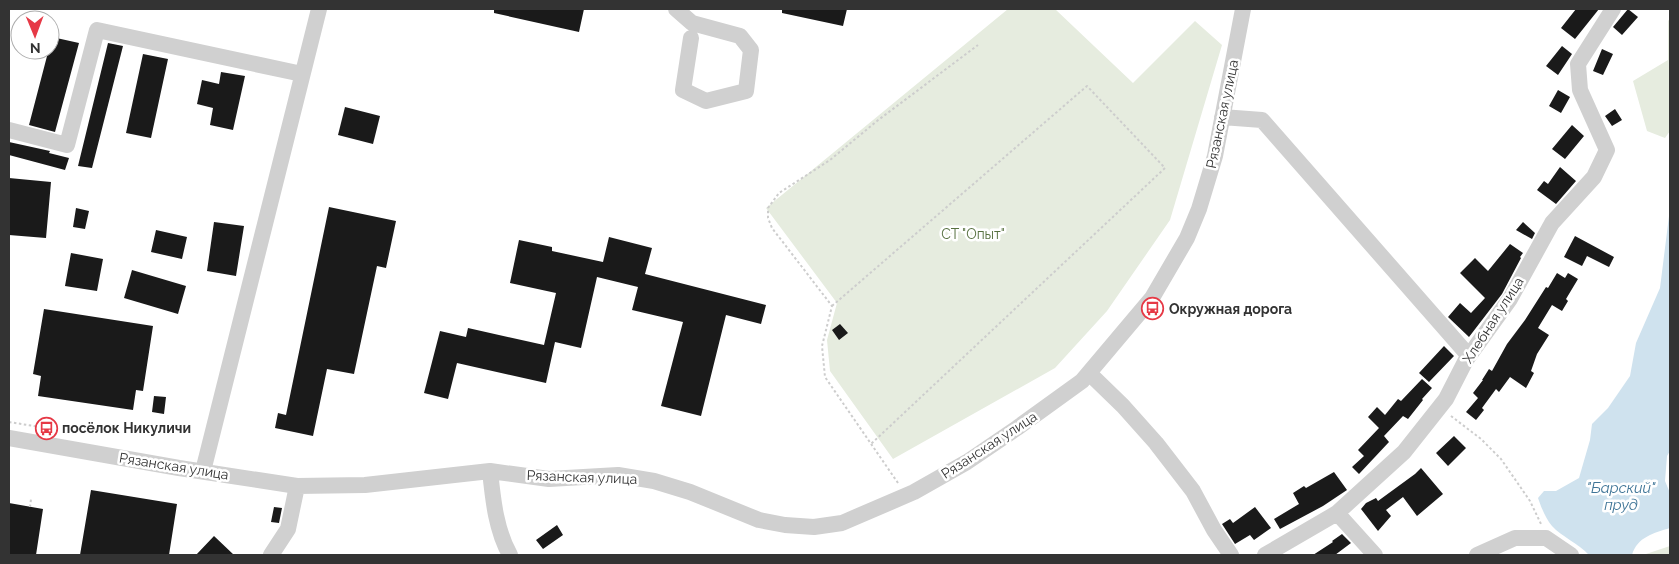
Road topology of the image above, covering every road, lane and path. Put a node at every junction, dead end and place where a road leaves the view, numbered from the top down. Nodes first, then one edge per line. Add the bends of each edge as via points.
1 (318, 9) edge
2 (676, 9) edge
3 (1243, 9) edge
4 (1613, 9) edge
5 (691, 38) dead end
6 (978, 45) dead end
7 (302, 74) junction
8 (1222, 117) junction
9 (9, 130) edge
10 (832, 306) junction
11 (1469, 356) junction
12 (1089, 373) junction
13 (1440, 406) junction
14 (9, 422) edge
15 (46, 428) dead end
16 (9, 438) edge
17 (871, 444) junction
18 (203, 471) junction
19 (490, 471) junction
20 (297, 486) junction
21 (906, 495) junction
22 (32, 499) dead end
23 (30, 507) dead end
24 (1337, 513) junction
25 (1548, 540) junction
26 (272, 555) edge
27 (510, 555) edge
28 (1231, 555) edge
29 (1265, 555) edge
30 (1375, 555) edge
31 (1477, 555) edge
32 (1571, 555) edge

1 - 7 street
2 - 5 street via 692,23 740,36 751,50 746,91 706,101 683,90
3 - 8 street, Рязанская улица
4 - 11 street, Хлебная улица via 1578,64 1580,90 1607,150 1594,177 1552,223 1510,299
6 - 10 path via 830,160 779,193 768,208 772,228
7 - 9 street via 97,30 68,145
7 - 18 street
8 - 11 street via 1262,120
8 - 12 street, Рязанская улица via 1215,156 1187,238 1152,298
10 - 17 path via 822,346 825,377
10 - 17 path via 1087,86 1164,168
11 - 13 street, Хлебная улица
12 - 21 street, Рязанская улица via 1079,384 968,462
12 - 28 street via 1156,443 1193,491
13 - 24 street, Хлебная улица via 1404,452
13 - 25 path via 1481,438 1501,459 1530,501
14 - 15 path
16 - 18 street, Рязанская улица
17 - 21 path
18 - 20 street, Рязанская улица
19 - 20 street, Рязанская улица via 365,484
19 - 21 street, Рязанская улица via 549,479 618,475 654,480 759,520 814,527 842,523
19 - 27 street via 495,514
20 - 26 street via 288,528
22 - 23 path
24 - 29 street, Хлебная улица
24 - 30 street
25 - 31 street via 1515,538
25 - 32 street

